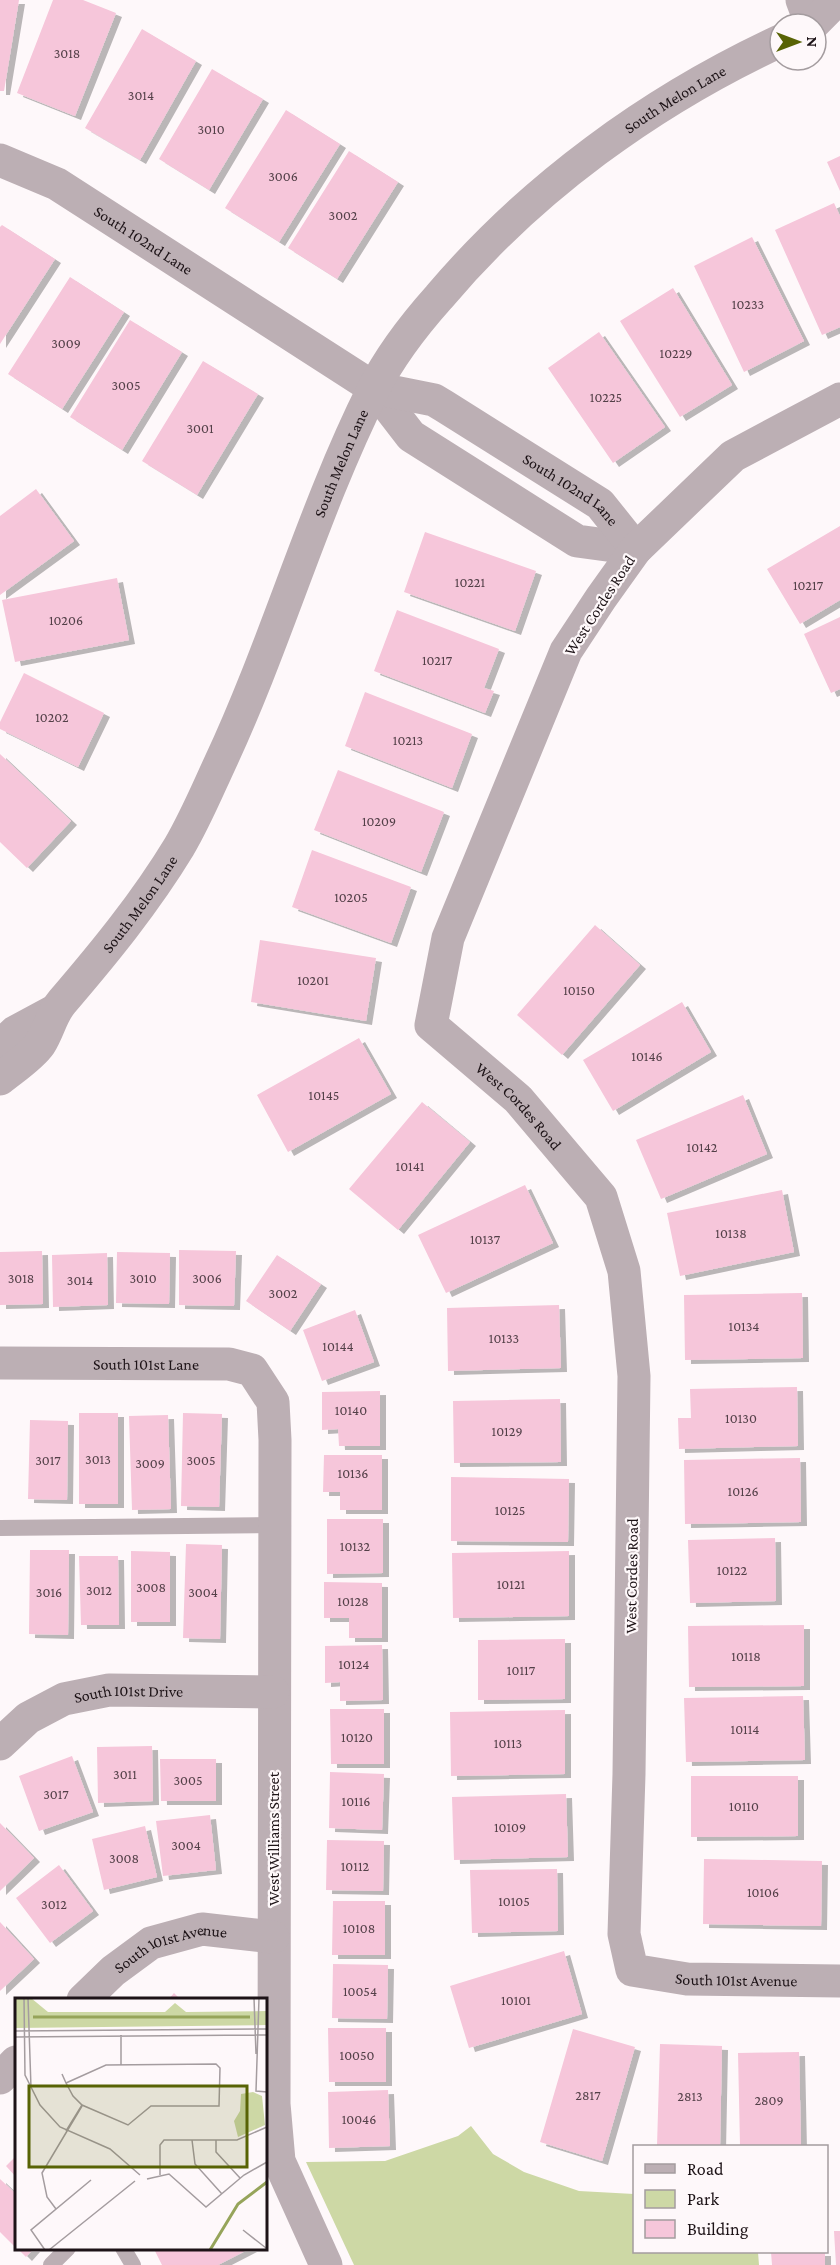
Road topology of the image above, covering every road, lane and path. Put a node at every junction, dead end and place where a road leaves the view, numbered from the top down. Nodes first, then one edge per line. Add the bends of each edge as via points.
1 (837, 0) edge
2 (825, 12) edge
3 (768, 47) edge
4 (0, 160) edge
5 (374, 388) junction
6 (840, 399) edge
7 (636, 549) junction
8 (54, 1011) junction
9 (0, 1046) edge
10 (0, 1079) edge
11 (0, 1363) edge
12 (273, 1402) joint
13 (274, 1525) junction
14 (0, 1528) edge
15 (273, 1692) junction
16 (0, 1744) edge
17 (273, 1937) junction
18 (632, 1970) joint
19 (840, 1981) edge
20 (85, 1998) edge
21 (15, 2063) edge
22 (0, 2078) edge
23 (270, 2078) edge
24 (67, 2250) edge
25 (124, 2250) edge
26 (51, 2265) edge
27 (133, 2265) edge
28 (326, 2265) edge

1 - 2 street
3 - 5 street, South Melon Lane via 640,121 570,169 514,217 411,329
4 - 5 street, South 102nd Lane via 57,184
5 - 7 street, South 102nd Lane via 439,403 600,504
5 - 7 street, South 102nd Lane via 411,436 577,541
5 - 8 street, South Melon Lane via 233,736 180,845 142,903
6 - 7 street, West Cordes Road via 733,456
7 - 18 street, West Cordes Road via 566,651 448,938 431,1025 518,1099 601,1197 624,1271 633,1376 624,1934
8 - 9 street, South Melon Lane via 15,1032
8 - 10 street, South Melon Lane via 39,1045
11 - 12 street, South 101st Lane via 229,1364 252,1370
12 - 13 street, West Williams Street
13 - 14 lane
13 - 15 street, West Williams Street
15 - 16 street, South 101st Drive via 98,1692 64,1699 37,1713
15 - 17 street, West Williams Street
17 - 20 street, South 101st Avenue via 202,1929 151,1943
17 - 23 street, West Williams Street
18 - 19 street, South 101st Avenue via 687,1979
21 - 22 street
23 - 28 street, West Williams Street via 279,2161
24 - 26 lane
25 - 27 lane

